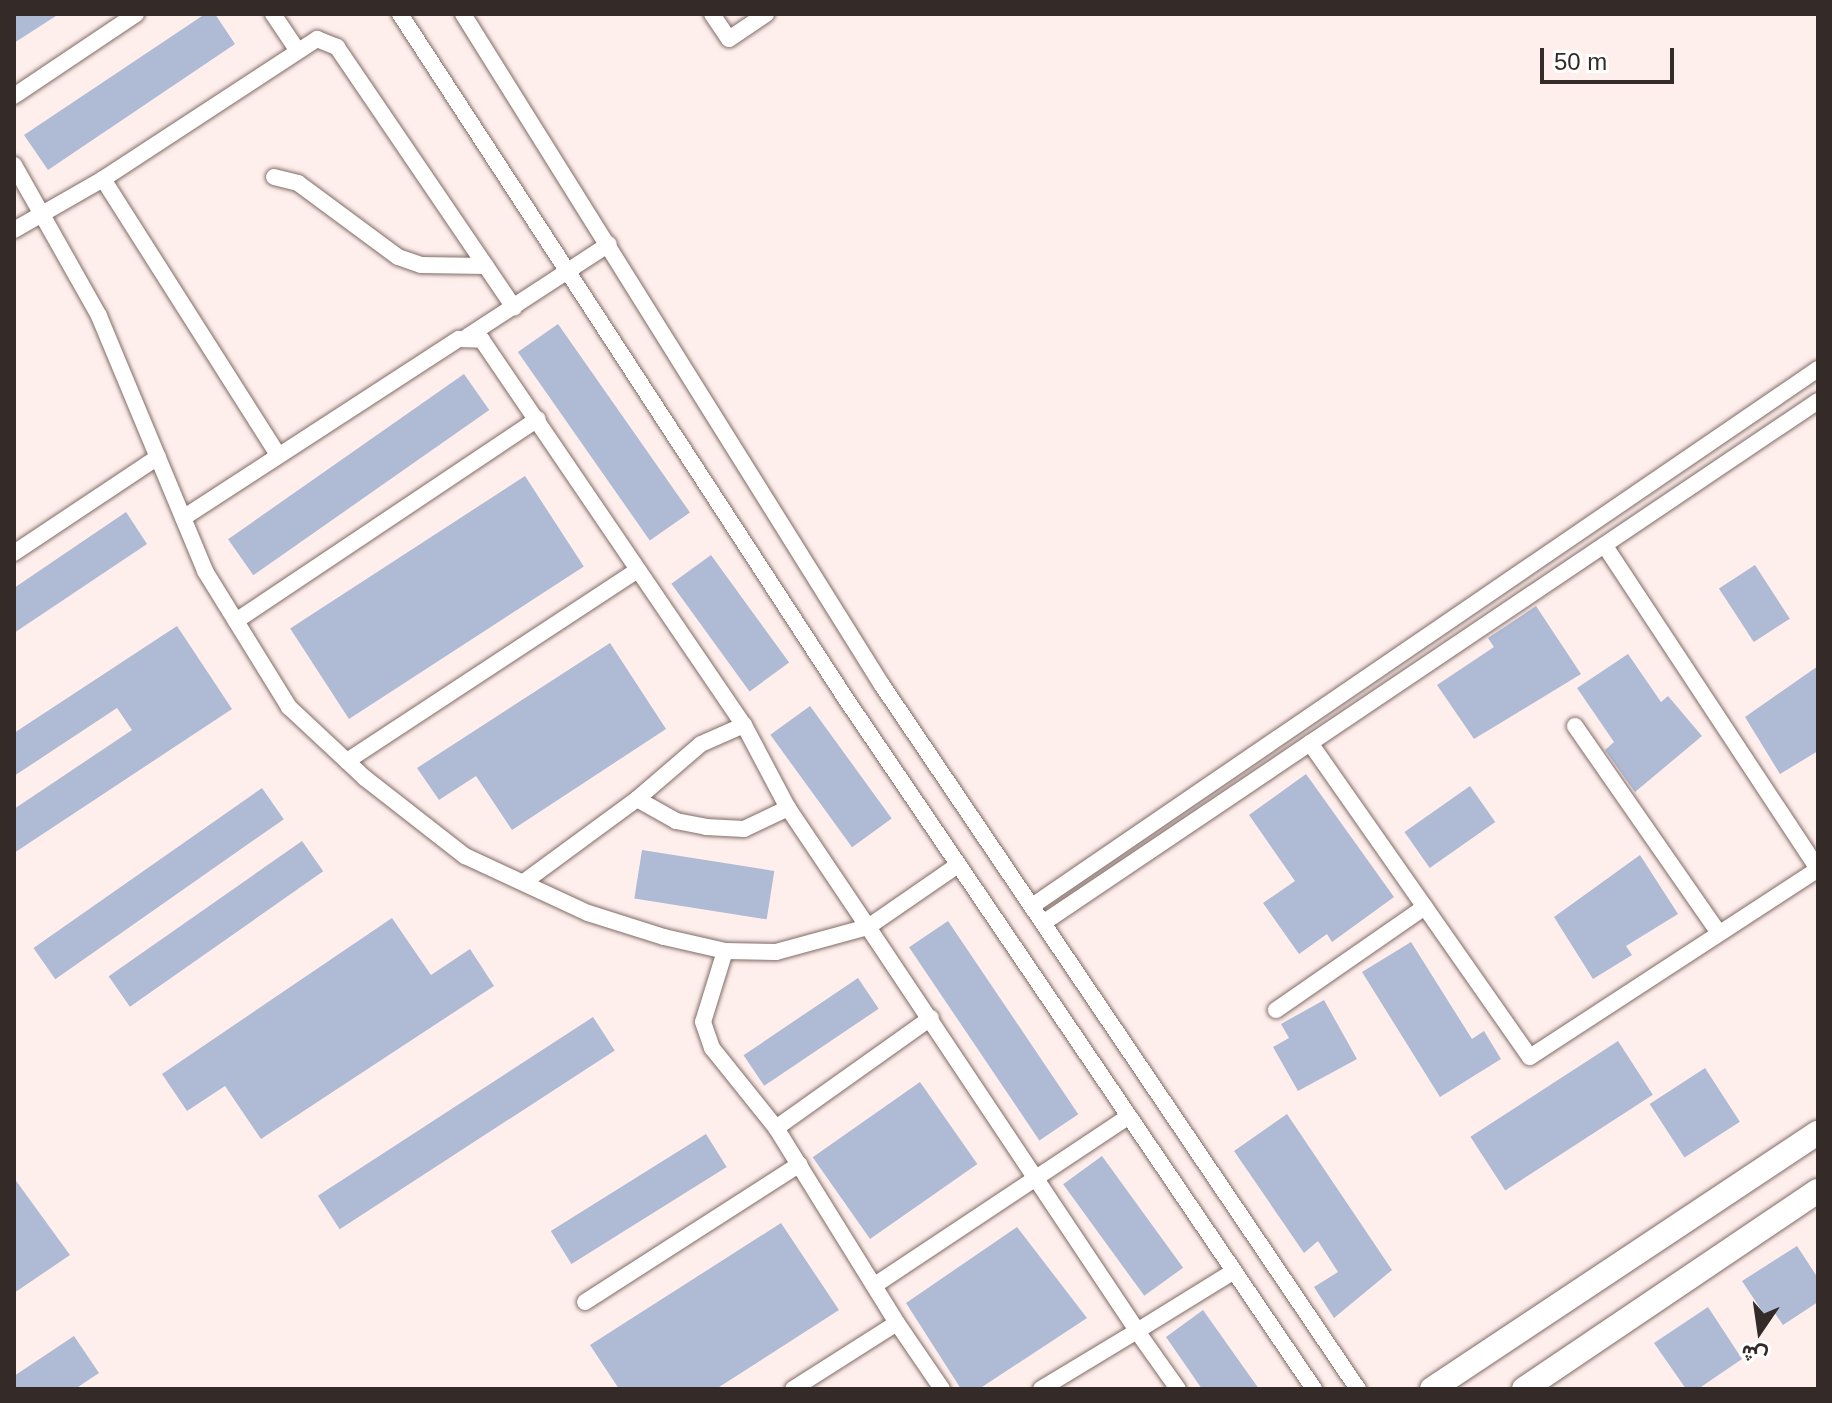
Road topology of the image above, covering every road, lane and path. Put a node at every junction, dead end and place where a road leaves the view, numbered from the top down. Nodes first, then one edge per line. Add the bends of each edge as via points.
1 (136, 14) edge
2 (273, 14) edge
3 (400, 14) edge
4 (463, 14) edge
5 (712, 14) edge
6 (766, 14) edge
7 (295, 47) junction
8 (14, 96) edge
9 (14, 165) edge
10 (274, 177) dead end
11 (103, 179) junction
12 (41, 212) junction
13 (14, 230) edge
14 (609, 244) junction
15 (486, 266) junction
16 (571, 269) junction
17 (514, 307) junction
18 (468, 336) junction
19 (1818, 369) edge
20 (1818, 401) edge
21 (538, 419) junction
22 (278, 455) junction
23 (158, 457) junction
24 (183, 518) junction
25 (1604, 545) junction
26 (14, 553) edge
27 (636, 571) junction
28 (236, 621) junction
29 (744, 725) junction
30 (1575, 726) dead end
31 (1310, 743) junction
32 (347, 761) junction
33 (637, 799) junction
34 (788, 808) junction
35 (958, 865) junction
36 (524, 882) junction
37 (1032, 906) junction
38 (1425, 907) junction
39 (1043, 923) junction
40 (868, 927) junction
41 (1719, 933) junction
42 (725, 951) junction
43 (1276, 1010) dead end
44 (931, 1018) junction
45 (1129, 1116) junction
46 (776, 1128) junction
47 (1818, 1133) edge
48 (800, 1164) junction
49 (1036, 1177) junction
50 (1818, 1191) edge
51 (1234, 1271) junction
52 (878, 1283) junction
53 (585, 1302) dead end
54 (897, 1323) junction
55 (1137, 1331) junction
56 (793, 1389) edge
57 (942, 1389) edge
58 (1041, 1389) edge
59 (1178, 1389) edge
60 (1314, 1389) edge
61 (1358, 1389) edge
62 (1432, 1389) edge
63 (1524, 1389) edge

1 - 8 street
2 - 7 street
3 - 16 street
4 - 14 street
5 - 6 street via 729,39
7 - 11 street
7 - 15 street via 317,39 337,47
9 - 12 street
10 - 15 street via 298,183 398,257 421,265
11 - 12 street
11 - 22 street
12 - 13 street
12 - 23 street via 99,316
14 - 16 street
14 - 37 street via 882,685
15 - 17 street
16 - 17 street
16 - 35 street
17 - 18 street
18 - 21 street via 487,344
18 - 22 street
19 - 37 street
20 - 25 street
21 - 27 street
21 - 28 street
22 - 24 street
23 - 24 street
23 - 26 street
24 - 28 street
25 - 31 street
25 - 41 street via 1818,869
27 - 29 street
27 - 32 street
28 - 32 street via 289,707
29 - 33 street via 701,744
29 - 34 street
30 - 41 street
31 - 38 street
31 - 39 street
32 - 36 street via 465,856
33 - 34 street via 676,821 706,827 744,829
33 - 36 street
34 - 40 street
35 - 40 street
35 - 45 street
36 - 42 street via 588,913
37 - 39 street
38 - 41 street via 1530,1057
38 - 43 street
39 - 61 street
40 - 42 street via 776,952
40 - 44 street
42 - 46 street via 703,1022 712,1048
44 - 46 street
44 - 49 street
45 - 49 street
45 - 51 street
46 - 48 street
47 - 62 street
48 - 52 street
48 - 53 street
49 - 52 street
49 - 55 street
50 - 63 street
51 - 55 street
51 - 60 street
52 - 54 street
54 - 56 street
54 - 57 street
55 - 58 street
55 - 59 street

